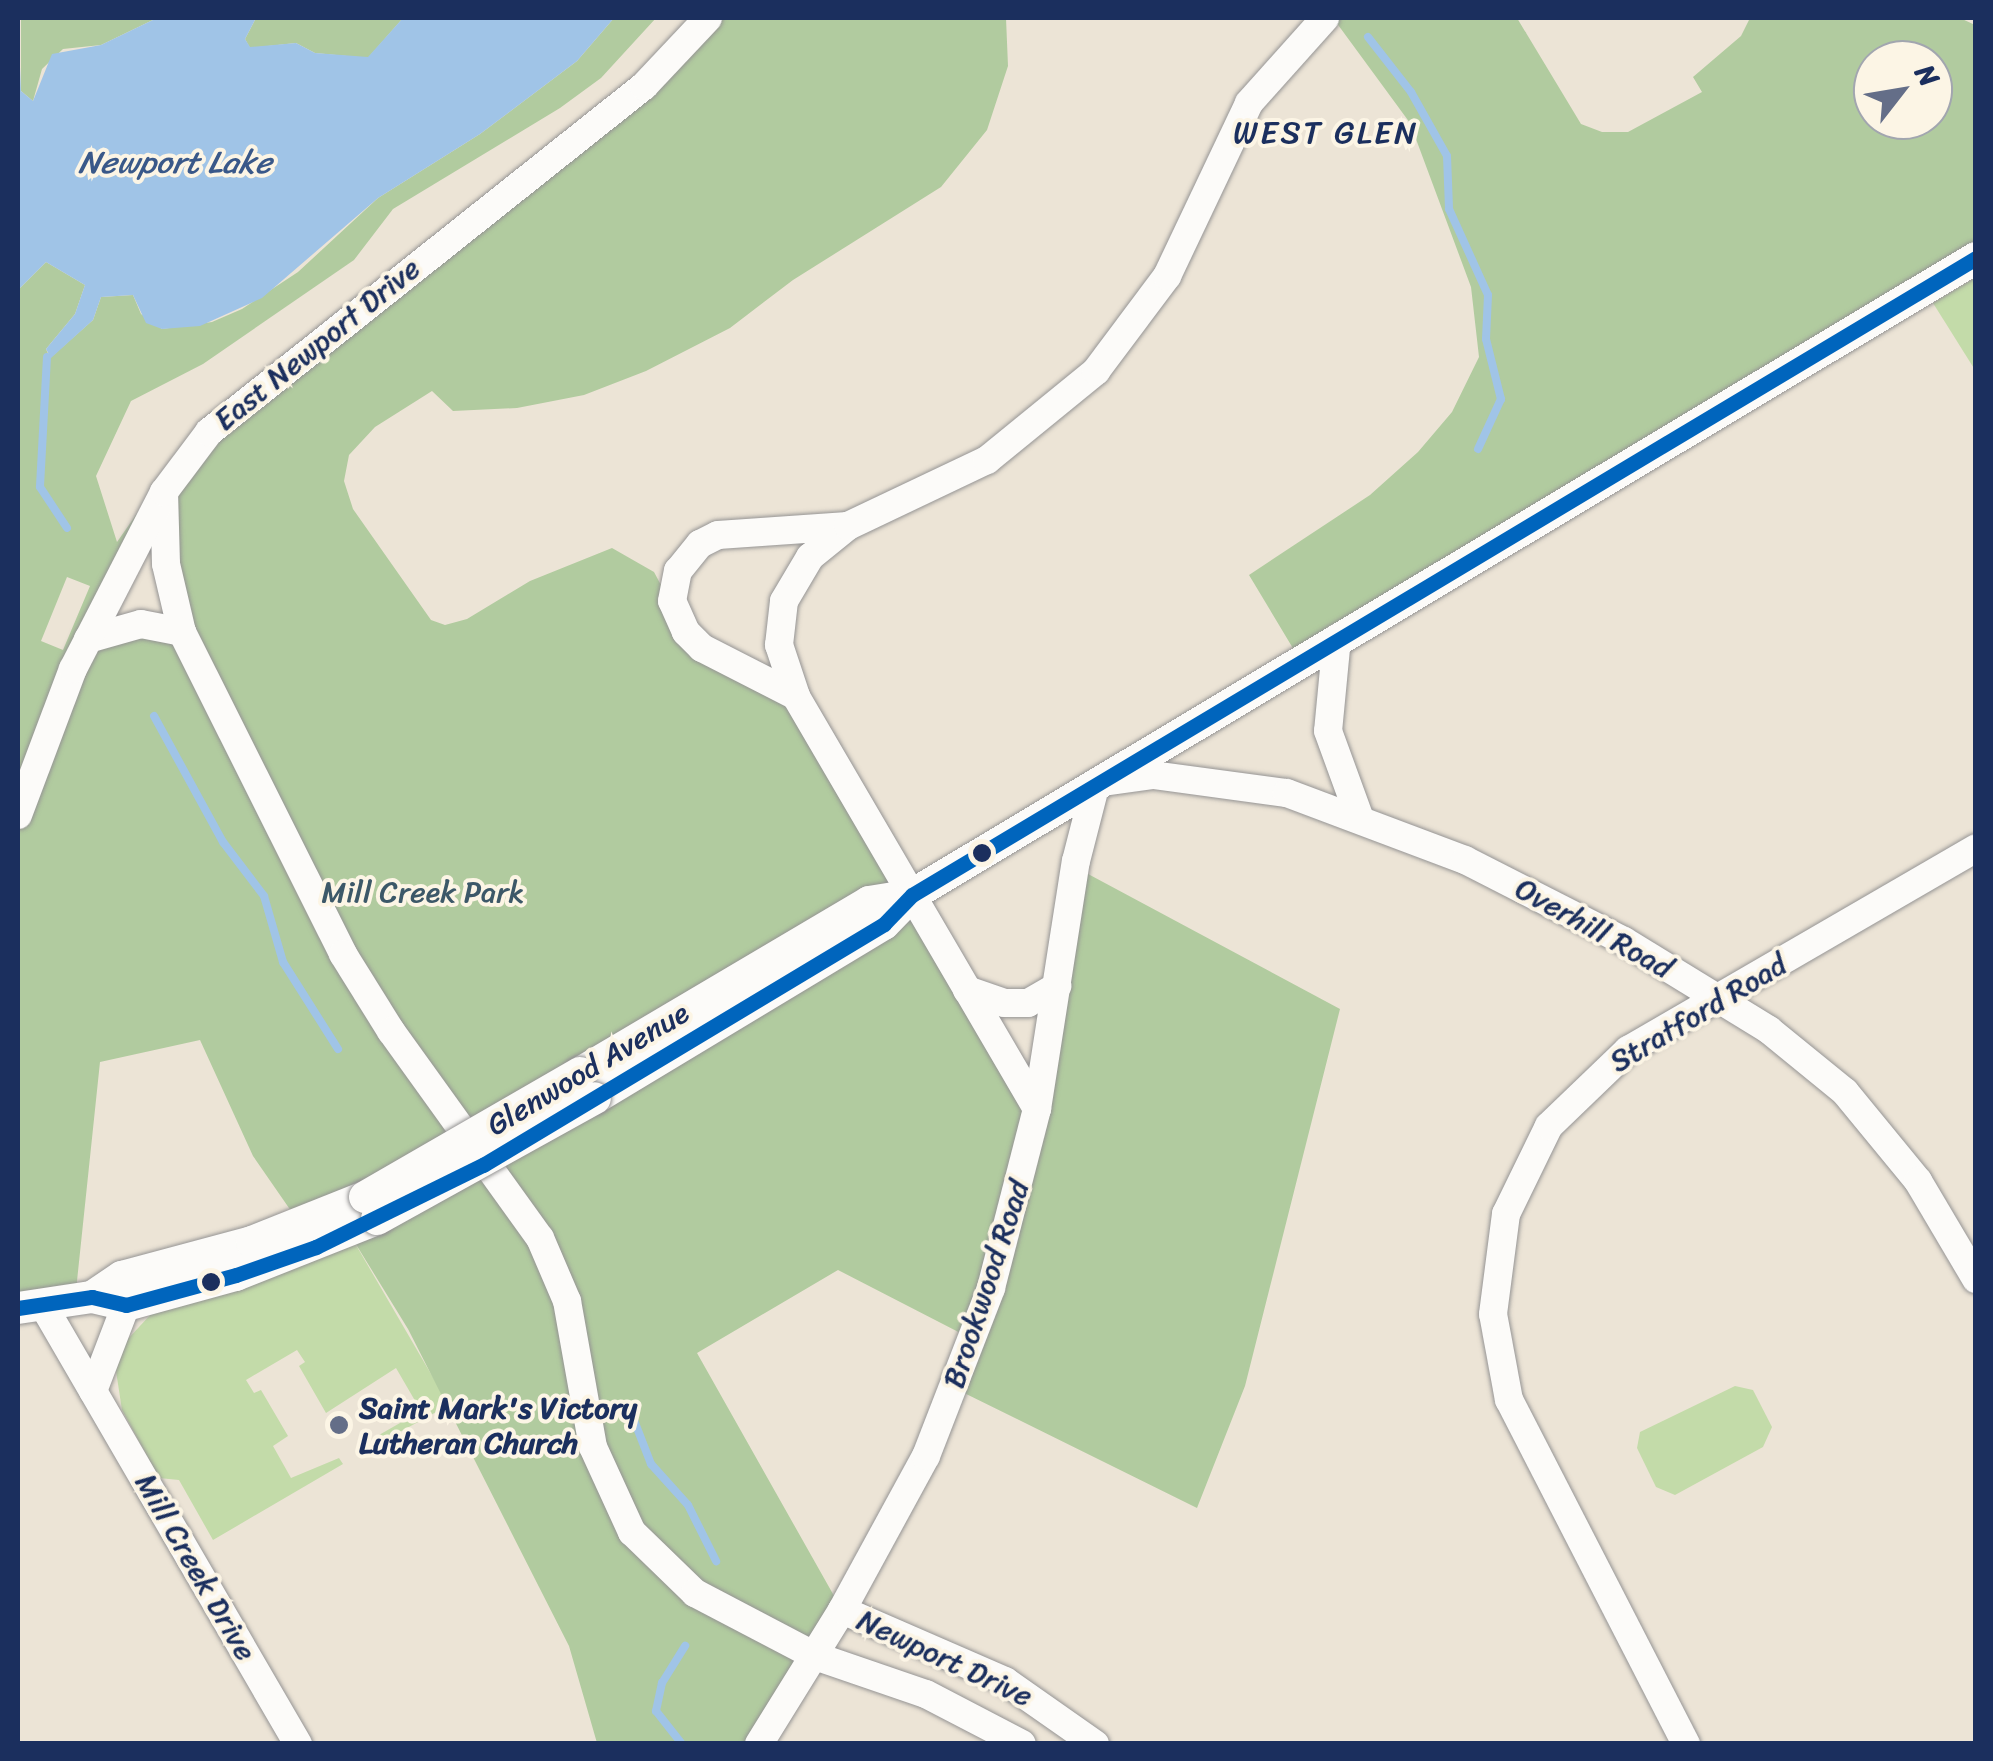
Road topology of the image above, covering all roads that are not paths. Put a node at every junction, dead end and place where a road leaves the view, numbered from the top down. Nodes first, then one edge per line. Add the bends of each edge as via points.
1 (708, 18) edge
2 (1325, 18) edge
3 (1976, 258) edge
4 (164, 492) junction
5 (848, 526) junction
6 (182, 632) junction
7 (1337, 638) junction
8 (88, 640) junction
9 (796, 696) junction
10 (1096, 783) junction
11 (18, 815) edge
12 (1359, 816) junction
13 (1976, 848) edge
14 (912, 895) junction
15 (1057, 986) junction
16 (967, 990) junction
17 (1718, 998) junction
18 (1036, 1109) junction
19 (371, 1208) junction
20 (1976, 1279) edge
21 (92, 1297) junction
22 (126, 1305) junction
23 (30, 1307) edge
24 (93, 1391) junction
25 (842, 1610) junction
26 (815, 1656) junction
27 (298, 1744) edge
28 (759, 1744) edge
29 (1022, 1744) edge
30 (1095, 1744) edge
31 (1686, 1744) edge

1 - 4 street, East Newport Drive via 644,86 234,408
2 - 5 street via 1249,103 1167,276 1096,371 987,460
3 - 7 street, Glenwood Avenue
4 - 6 street, Newport Drive via 166,564
4 - 8 street, East Newport Drive
5 - 9 street via 810,558 784,601 779,645
5 - 9 street via 718,534 678,571 672,601 686,632 702,648
6 - 8 street via 141,624
6 - 26 street, Newport Drive via 343,954 540,1238 571,1318 592,1448 632,1532 678,1581
7 - 10 street, Glenwood Avenue
7 - 12 street via 1328,731
8 - 11 street, East Newport Drive
9 - 14 street
10 - 12 street, Overhill Road via 1154,775 1248,784
10 - 14 street, Glenwood Avenue
10 - 15 street, Brookwood Road via 1081,834
12 - 17 street, Overhill Road via 1548,899
13 - 17 street, Stratford Road
14 - 16 street
14 - 19 street, Glenwood Avenue, bridge via 884,924
15 - 16 street via 1028,1002 1004,1004
15 - 18 street, Brookwood Road
16 - 18 street
17 - 20 street, Overhill Road via 1806,1058 1880,1129
17 - 31 street, Stratford Road via 1640,1042 1566,1104 1522,1174 1500,1238 1493,1289 1500,1366 1522,1433
18 - 25 street, Brookwood Road via 1005,1240 954,1388 926,1456
19 - 21 street, Glenwood Avenue via 122,1277
19 - 22 street, Glenwood Avenue via 236,1275
21 - 22 street, Glenwood Avenue
21 - 23 street, Glenwood Avenue
22 - 24 street
23 - 24 street, Mill Creek Drive
24 - 27 street, Mill Creek Drive
25 - 26 street, Brookwood Road
25 - 30 street, Newport Drive via 1005,1681
26 - 28 street, Brookwood Road
26 - 29 street, Newport Drive via 944,1701

